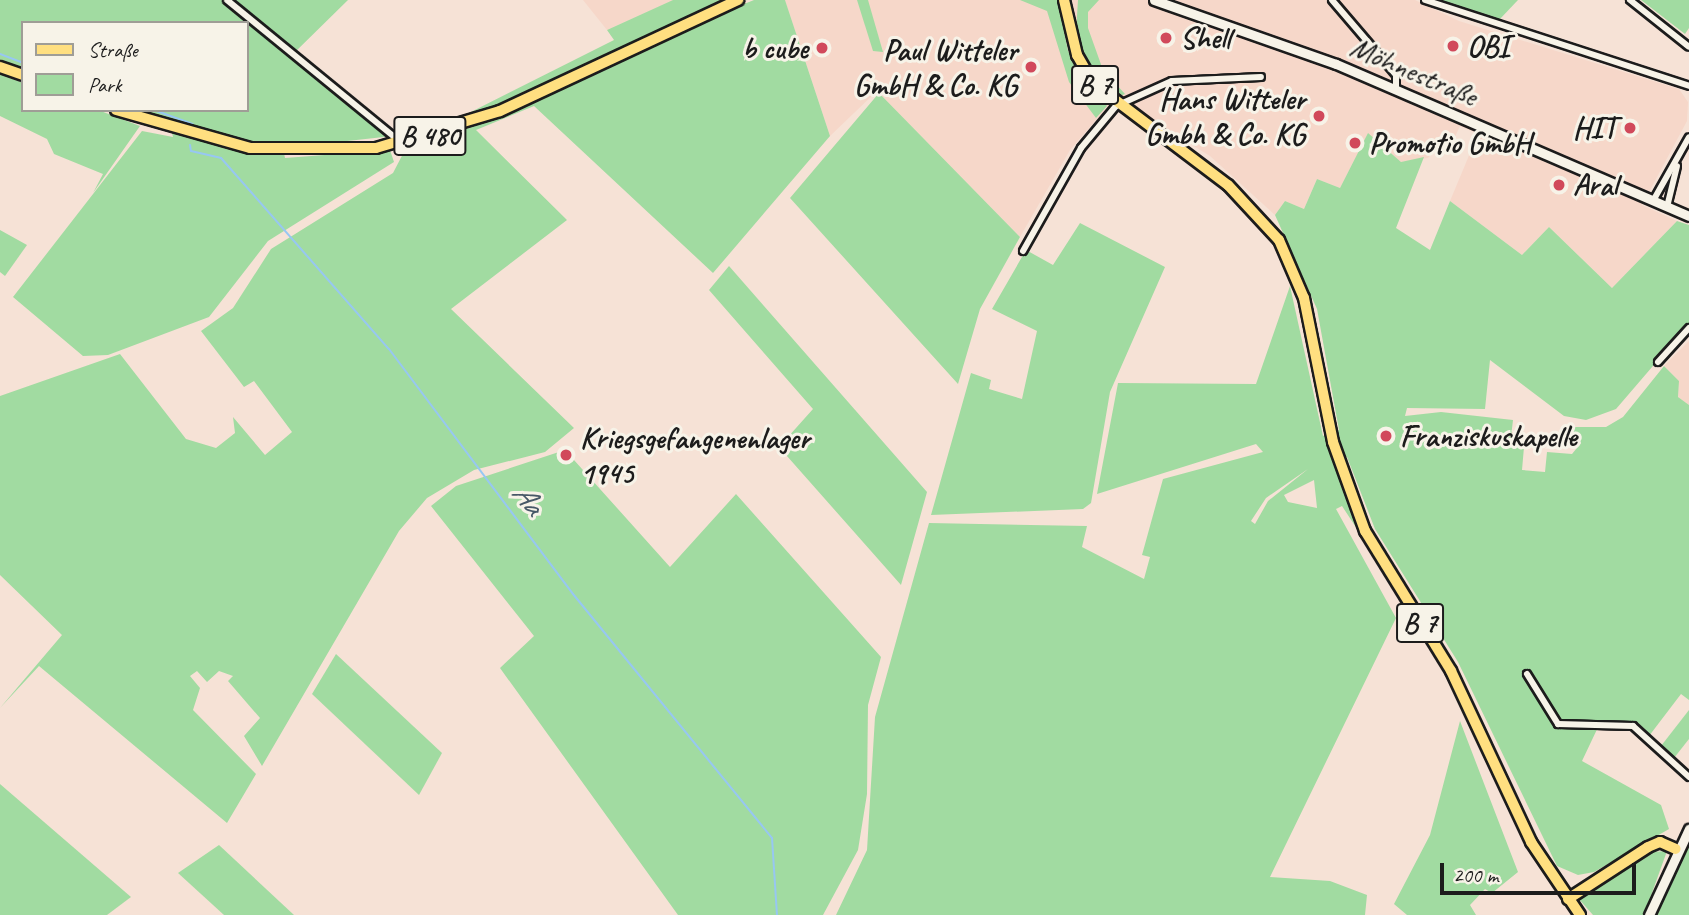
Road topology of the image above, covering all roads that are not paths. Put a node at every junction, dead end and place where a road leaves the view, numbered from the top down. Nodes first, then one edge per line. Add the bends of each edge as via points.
1 (227, 0) edge
2 (738, 0) edge
3 (1064, 0) edge
4 (1073, 0) edge
5 (1154, 0) edge
6 (1332, 0) edge
7 (1424, 0) edge
8 (1630, 0) edge
9 (1071, 29) junction
10 (1689, 47) edge
11 (0, 67) edge
12 (21, 74) edge
13 (1261, 77) dead end
14 (1689, 86) edge
15 (1396, 90) junction
16 (1116, 106) junction
17 (123, 112) edge
18 (1689, 137) edge
19 (400, 143) junction
20 (1679, 160) junction
21 (1653, 201) junction
22 (1667, 207) junction
23 (1689, 216) edge
24 (1023, 251) dead end
25 (1689, 328) edge
26 (1658, 362) dead end
27 (1527, 674) dead end
28 (1689, 777) edge
29 (1689, 829) edge
30 (1676, 849) junction
31 (1568, 899) junction
32 (1580, 915) edge
33 (1649, 915) edge

1 - 19 street
2 - 19 main road, B 480 via 500,111
3 - 9 main road, B 7
4 - 9 main road, B 7
5 - 15 street, Möhnestraße via 1259,33
6 - 15 street via 1396,75
7 - 14 street
8 - 10 street
9 - 16 main road, B 7 via 1088,76
11 - 12 main road
13 - 16 street via 1172,81
15 - 21 street, Möhnestraße
16 - 24 street via 1081,148
16 - 31 main road, B 7 via 1228,185 1279,240 1304,298 1342,473 1371,541 1451,671 1531,842
17 - 19 main road, B 480 via 250,148 334,151
18 - 20 street
20 - 21 street
20 - 22 street
21 - 22 street, Möhnestraße
22 - 23 street, Möhnestraße
25 - 26 street
27 - 28 street via 1558,724 1633,726
29 - 30 street
30 - 31 main road via 1660,842 1648,847
30 - 33 street
31 - 32 main road, B 7

